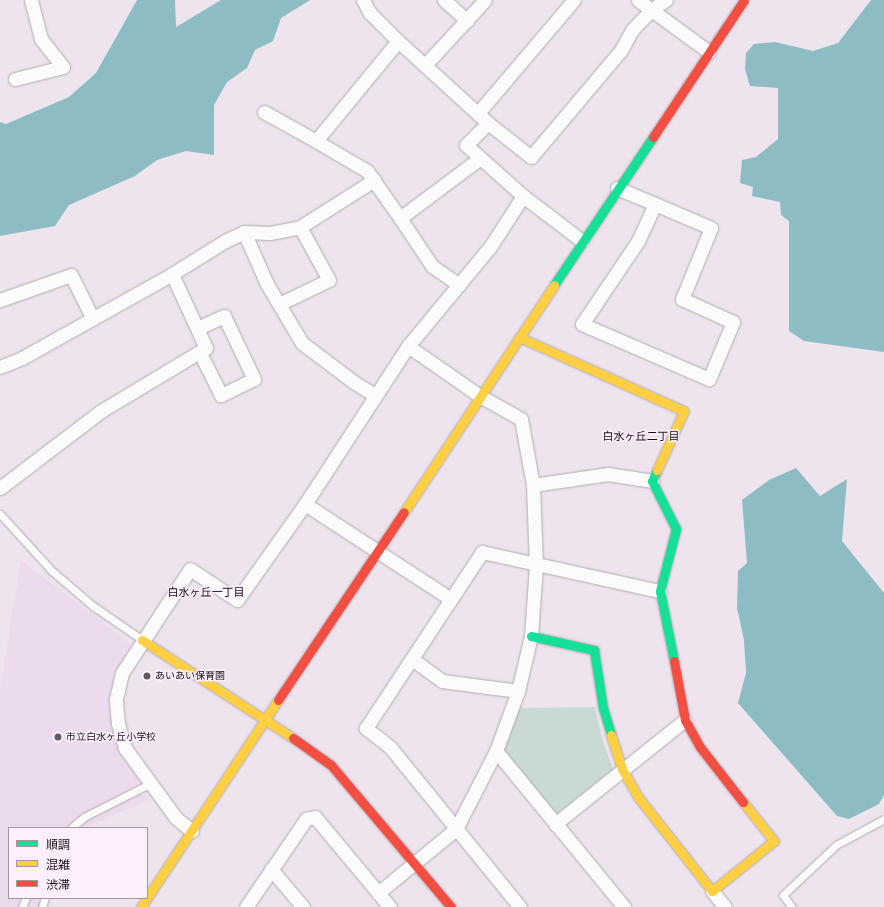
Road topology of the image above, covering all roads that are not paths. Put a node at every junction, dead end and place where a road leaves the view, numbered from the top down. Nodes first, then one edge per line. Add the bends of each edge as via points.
1 (31, 0) edge
2 (363, 0) edge
3 (444, 0) edge
4 (485, 0) edge
5 (574, 0) edge
6 (638, 0) edge
7 (666, 0) edge
8 (744, 0) edge
9 (651, 10) junction
10 (468, 21) junction
11 (398, 41) junction
12 (709, 52) junction
13 (424, 65) junction
14 (15, 79) dead end
15 (264, 112) dead end
16 (478, 113) junction
17 (488, 122) junction
18 (316, 141) junction
19 (479, 159) junction
20 (374, 180) junction
21 (617, 188) junction
22 (523, 196) junction
23 (655, 204) junction
24 (400, 218) junction
25 (300, 227) junction
26 (244, 232) junction
27 (582, 241) junction
28 (172, 274) junction
29 (459, 285) junction
30 (0, 300) edge
31 (279, 304) junction
32 (93, 319) junction
33 (198, 328) junction
34 (520, 337) junction
35 (408, 346) junction
36 (200, 353) junction
37 (0, 367) edge
38 (375, 395) junction
39 (480, 396) junction
40 (652, 481) junction
41 (533, 485) junction
42 (0, 488) edge
43 (305, 504) junction
44 (0, 514) edge
45 (377, 551) junction
46 (536, 565) junction
47 (660, 591) junction
48 (451, 599) junction
49 (531, 636) junction
50 (142, 640) junction
51 (412, 659) junction
52 (518, 691) junction
53 (266, 719) junction
54 (685, 720) junction
55 (496, 751) junction
56 (622, 768) junction
57 (151, 783) junction
58 (884, 819) edge
59 (555, 824) junction
60 (72, 827) edge
61 (456, 829) junction
62 (192, 831) junction
63 (416, 863) junction
64 (272, 869) junction
65 (712, 891) junction
66 (378, 893) junction
67 (148, 897) edge
68 (246, 907) edge
69 (303, 907) edge
70 (390, 907) edge
71 (451, 907) edge
72 (520, 907) edge
73 (624, 907) edge
74 (725, 907) edge
75 (792, 907) edge

1 - 14 street via 41,39 63,67
2 - 11 street via 370,13
3 - 10 street
4 - 10 street
5 - 16 street
6 - 9 street
7 - 9 street
8 - 12 street
9 - 12 street
9 - 17 street via 632,30 621,50 531,157
10 - 13 street
11 - 13 street
11 - 18 street
12 - 21 street
13 - 16 street
15 - 18 street
16 - 17 street
17 - 19 street via 466,145
18 - 20 street via 367,171
19 - 22 street
19 - 24 street
20 - 24 street
20 - 25 street
21 - 23 street
21 - 27 street
22 - 27 street
22 - 29 street via 490,247
23 - 23 street via 711,228 682,299 733,322 709,379 582,324 638,241
24 - 29 street via 432,266
25 - 26 street via 270,233
25 - 31 street via 329,280
26 - 28 street
26 - 31 street via 267,284
27 - 34 street
28 - 32 street
28 - 33 street
29 - 35 street
30 - 32 street via 71,275
31 - 38 street via 302,343 354,383
32 - 37 street via 22,358
33 - 36 street via 206,348
33 - 36 street via 224,316 254,379 221,395
34 - 39 street
34 - 40 street via 684,412
35 - 38 street
35 - 39 street
36 - 42 street via 100,411
38 - 43 street
39 - 41 street via 522,419
39 - 45 street
40 - 41 street via 608,474
40 - 47 street via 676,529
41 - 46 street
43 - 45 street
43 - 50 street via 237,600 190,569
44 - 50 lane via 52,571 93,606
45 - 48 street
45 - 53 street
46 - 47 street
46 - 48 street via 482,552
46 - 49 street
47 - 54 street
48 - 51 street
49 - 52 street
49 - 56 street via 594,650 603,708
50 - 53 street
50 - 57 street via 122,674 116,699 118,724 126,748
51 - 52 street via 442,681
51 - 61 street via 366,728 390,747
52 - 55 street
53 - 62 street
53 - 63 street via 331,765
54 - 56 street
54 - 65 street via 700,747 774,841
55 - 59 street
55 - 61 street
56 - 59 street
56 - 65 street via 638,797
57 - 60 lane via 84,817
57 - 62 street via 176,818
58 - 75 lane via 836,845 783,895
59 - 73 street
61 - 63 street
61 - 72 street
62 - 67 street
63 - 66 street
63 - 71 street
64 - 66 street via 306,819 315,817
64 - 68 street
64 - 69 street
65 - 74 street
66 - 70 street

